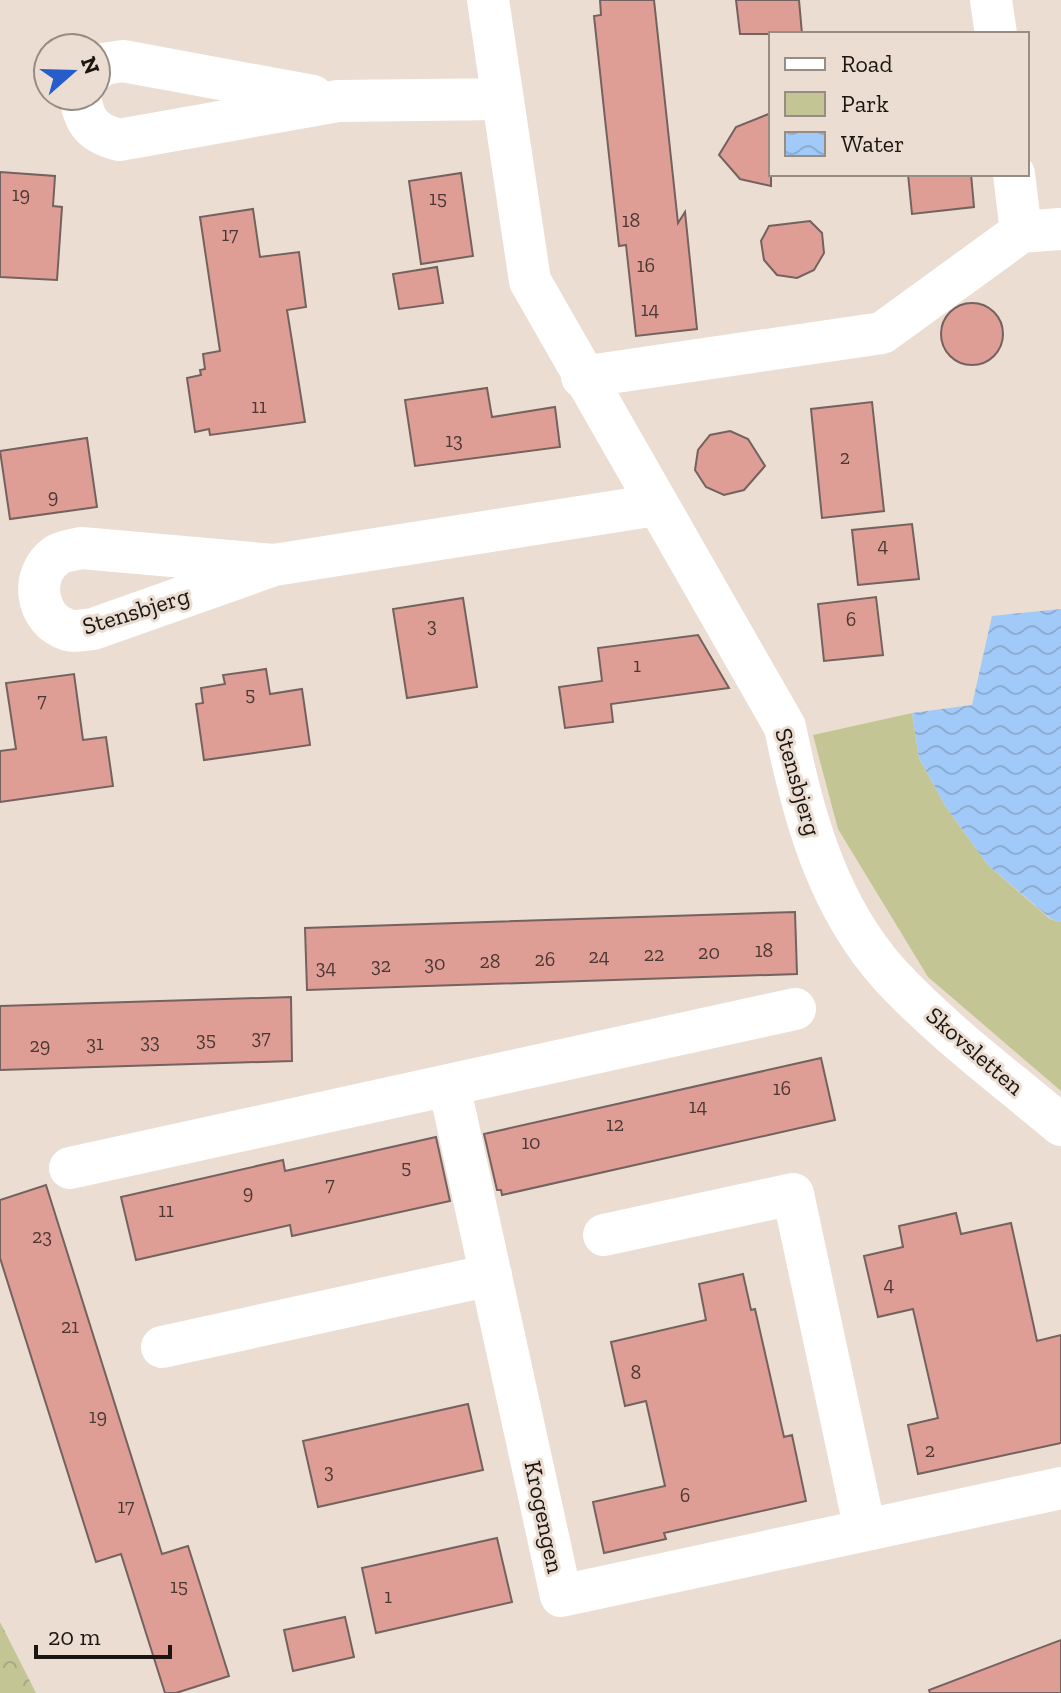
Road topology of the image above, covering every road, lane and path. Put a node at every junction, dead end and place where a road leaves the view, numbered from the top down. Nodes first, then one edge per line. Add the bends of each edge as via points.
1 (488, 0) edge
2 (991, 0) edge
3 (996, 32) edge
4 (112, 63) edge
5 (502, 99) junction
6 (338, 101) junction
7 (82, 112) edge
8 (1015, 176) edge
9 (1041, 230) edge
10 (582, 377) junction
11 (656, 505) junction
12 (274, 565) junction
13 (890, 975) joint
14 (795, 1009) dead end
15 (449, 1085) junction
16 (1061, 1125) edge
17 (70, 1168) dead end
18 (604, 1235) dead end
19 (491, 1275) junction
20 (162, 1347) dead end
21 (1061, 1488) edge
22 (865, 1530) junction

1 - 5 street, Stensbjerg
2 - 3 street
4 - 6 street
5 - 6 street
5 - 10 street, Stensbjerg via 530,281
6 - 7 street via 119,140 98,134
8 - 9 street
9 - 10 street via 882,333
10 - 11 street, Stensbjerg
11 - 12 street, Stensbjerg
11 - 13 street, Stensbjerg via 785,727 801,806 822,863 848,916
12 - 12 street, Stensbjerg via 81,548 58,554 41,572 38,596 48,618 69,631 93,629
13 - 16 street, Skovsletten
14 - 15 street
15 - 17 street
15 - 19 street, Krogengen
18 - 22 street via 793,1194
19 - 20 street
19 - 22 street, Krogengen via 561,1596
21 - 22 street, Krogengen

